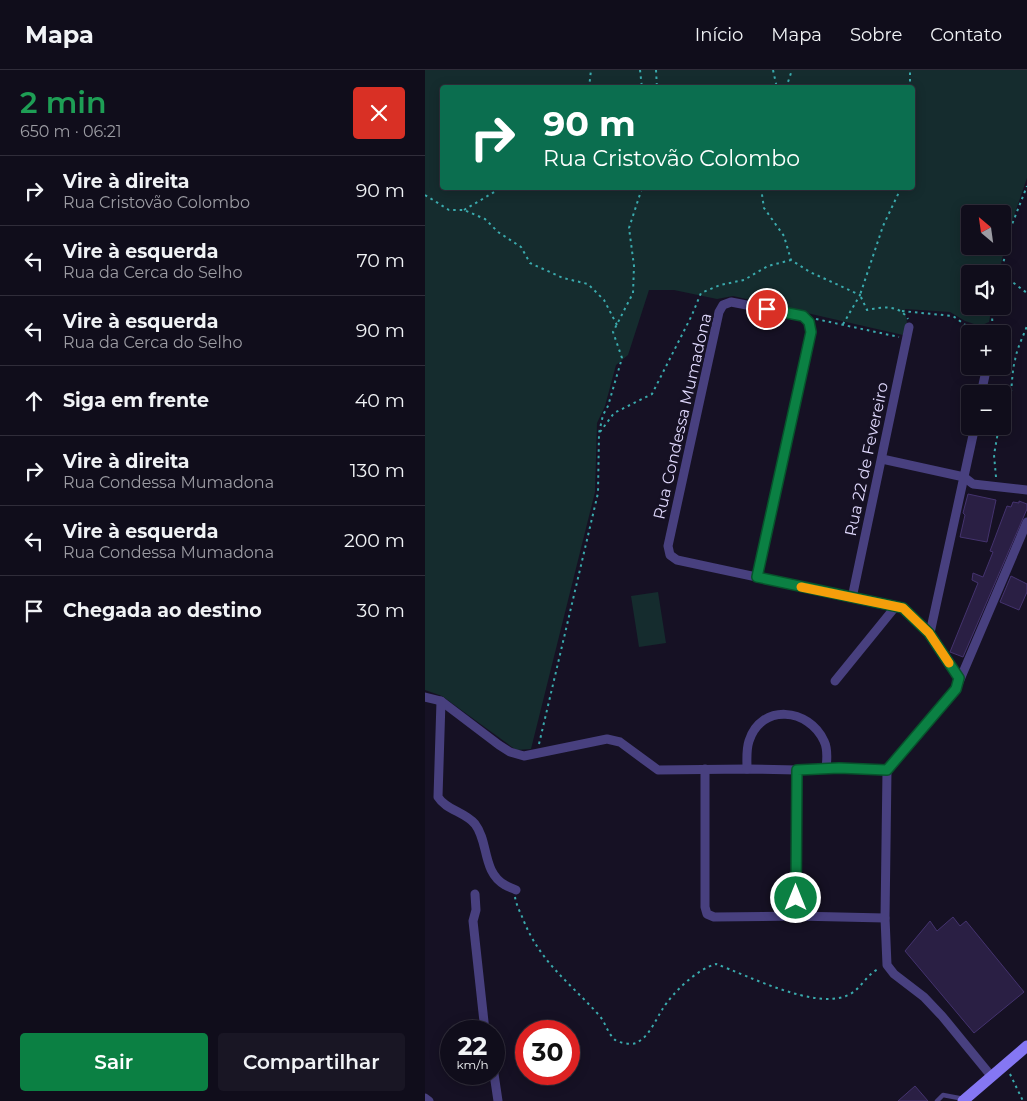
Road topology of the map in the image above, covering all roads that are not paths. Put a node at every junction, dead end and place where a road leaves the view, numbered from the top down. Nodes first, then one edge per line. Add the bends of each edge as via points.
1 (909, 326) road end
2 (973, 435) edge
3 (882, 459) junction
4 (964, 477) junction
5 (1027, 490) edge
6 (1027, 522) edge
7 (757, 577) junction
8 (852, 598) junction
9 (896, 606) junction
10 (929, 633) junction
11 (959, 678) junction
12 (835, 681) dead end
13 (425, 697) edge
14 (441, 701) junction
15 (827, 768) junction
16 (705, 769) junction
17 (747, 769) junction
18 (797, 770) junction
19 (887, 770) junction
20 (516, 890) road end
21 (475, 894) dead end
22 (796, 916) junction
23 (885, 918) junction
24 (484, 1020) edge
25 (1027, 1046) edge
26 (992, 1077) junction
27 (496, 1085) edge
28 (425, 1098) edge
29 (964, 1100) edge
30 (429, 1101) edge
31 (498, 1101) edge
32 (937, 1101) edge

1 - 3 street, Rua 22 de Fevereiro
2 - 4 street
3 - 4 street
3 - 8 street, Rua 22 de Fevereiro
4 - 5 street via 973,484
4 - 10 street
6 - 11 street
7 - 7 street, Rua Condessa Mumadona via 677,560 670,555 668,546 719,312 723,305 731,302 803,316 809,322 811,332
7 - 8 street
8 - 9 street
9 - 10 street via 903,608
9 - 12 street
10 - 11 street
11 - 19 street via 956,689
13 - 14 street
14 - 16 street via 510,752 524,756 607,739 620,742 659,770
14 - 20 street via 438,796 441,802 473,822 492,872 505,885
15 - 17 street via 826,748 816,729 797,715 788,714 764,721 753,732 747,749
15 - 18 street
15 - 19 street
16 - 17 street
16 - 22 street via 707,914 714,917
17 - 18 street
18 - 22 street
19 - 23 street
21 - 24 street via 473,921
22 - 23 street
23 - 26 street via 887,965 942,1016
25 - 26 main road
26 - 29 main road
27 - 31 street
28 - 30 street
29 - 32 lane via 943,1095

